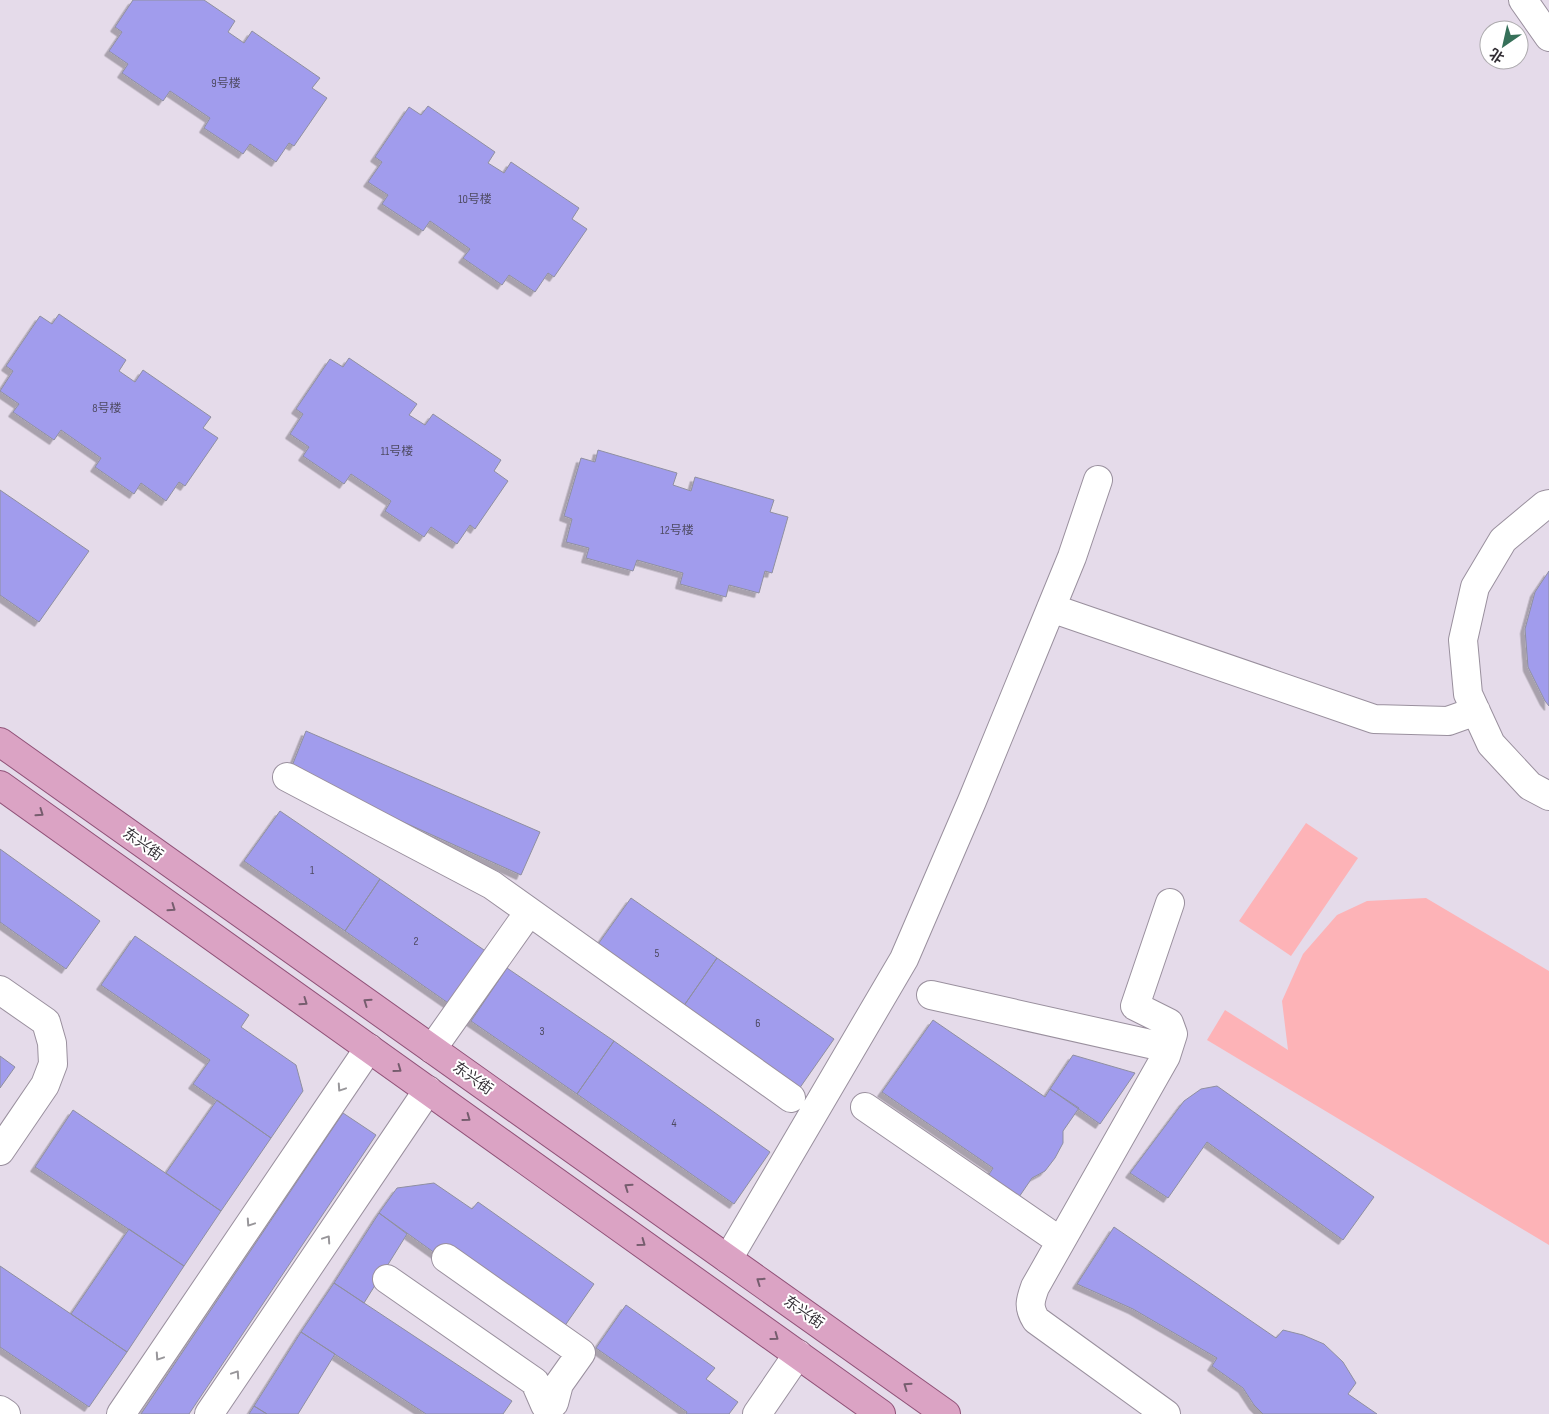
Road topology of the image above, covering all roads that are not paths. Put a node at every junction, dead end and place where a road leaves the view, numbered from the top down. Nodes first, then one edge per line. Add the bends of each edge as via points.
1 (1523, 0) edge
2 (1549, 37) edge
3 (1098, 480) dead end
4 (1549, 504) edge
5 (1051, 608) junction
6 (1476, 711) junction
7 (0, 742) edge
8 (287, 777) dead end
9 (0, 785) edge
10 (1549, 796) edge
11 (1170, 904) dead end
12 (529, 912) junction
13 (0, 990) edge
14 (931, 995) dead end
15 (389, 1018) junction
16 (369, 1048) junction
17 (1168, 1048) junction
18 (440, 1054) junction
19 (428, 1090) junction
20 (791, 1098) dead end
21 (865, 1108) dead end
22 (2, 1144) edge
23 (1060, 1241) junction
24 (446, 1258) dead end
25 (728, 1259) junction
26 (387, 1279) dead end
27 (819, 1323) junction
28 (798, 1354) junction
29 (551, 1409) edge
30 (0, 1410) edge
31 (6, 1414) edge
32 (120, 1414) edge
33 (209, 1414) edge
34 (757, 1414) edge
35 (881, 1414) edge
36 (946, 1414) edge
37 (1166, 1414) edge

1 - 2 street
3 - 5 street
4 - 6 street via 1503,540 1475,587 1463,640 1468,694
5 - 6 street via 1374,718 1448,721
5 - 25 street via 904,959
6 - 10 street via 1491,744 1530,786
15 -> 7 main road, 东兴街
8 - 12 street via 492,886
9 -> 16 main road
11 - 17 street via 1135,1006 1169,1023 1173,1034
12 - 18 street
12 - 20 street
13 - 22 street via 46,1022 53,1064 44,1085
14 - 17 street
15 - 16 main road
15 - 18 main road, 东兴街
16 -> 19 main road
16 -> 32 street
17 - 23 street
18 - 19 main road
25 -> 18 main road, 东兴街
19 -> 28 main road
33 -> 19 street
21 - 23 street
23 - 37 street via 1034,1286 1030,1310 1036,1320
24 - 29 street via 581,1353 559,1384
27 -> 25 main road, 东兴街
26 - 29 street via 535,1382
27 - 28 main road
36 -> 27 main road, 东兴街
28 - 34 street
28 - 35 main road
30 - 31 street

